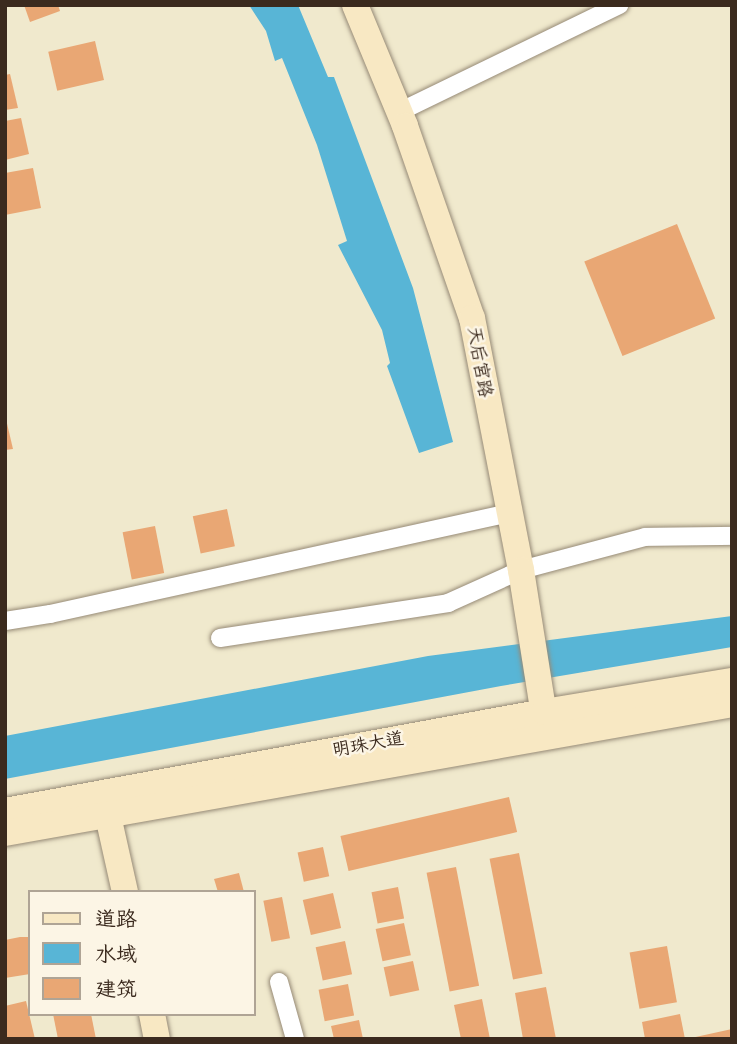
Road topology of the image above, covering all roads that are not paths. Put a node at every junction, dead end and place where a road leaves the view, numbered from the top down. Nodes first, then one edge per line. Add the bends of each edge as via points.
1 (355, 5) edge
2 (619, 5) edge
3 (399, 112) junction
4 (508, 513) junction
5 (732, 536) edge
6 (521, 570) junction
7 (5, 621) edge
8 (220, 638) dead end
9 (732, 681) edge
10 (732, 704) edge
11 (545, 714) junction
12 (106, 803) junction
13 (5, 811) edge
14 (5, 833) edge
15 (125, 890) edge
16 (279, 982) dead end
17 (152, 1016) edge
18 (157, 1039) edge
19 (295, 1039) edge

1 - 3 main road, 天后宫路
2 - 3 street
3 - 4 main road, 天后宫路 via 472,318
4 - 6 main road, 天后宫路
4 - 7 street
5 - 6 street via 645,537
6 - 8 street via 448,603
6 - 11 main road, 天后宫路
9 - 11 main road, 明珠大道
10 - 11 main road, 明珠大道
11 - 12 main road, 明珠大道
12 - 13 main road, 明珠大道
12 - 14 main road, 明珠大道
12 - 15 main road
16 - 19 street
17 - 18 main road

